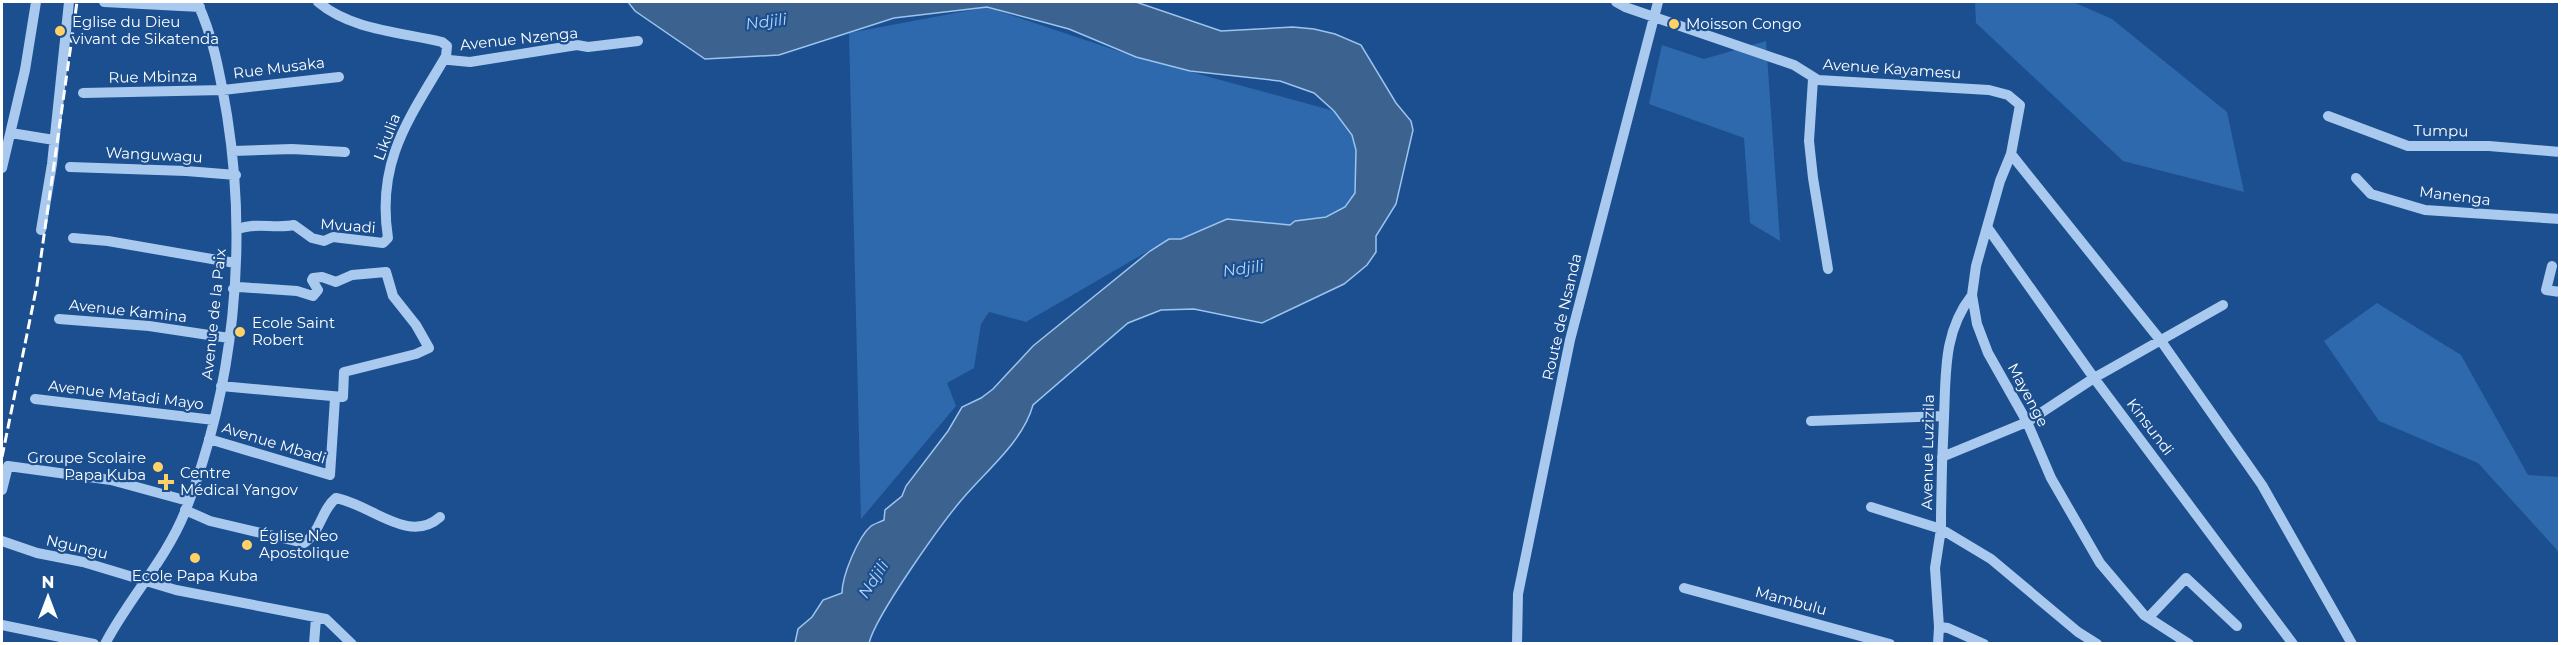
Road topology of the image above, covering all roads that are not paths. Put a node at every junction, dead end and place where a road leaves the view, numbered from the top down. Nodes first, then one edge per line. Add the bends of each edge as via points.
1 (36, 2) edge
2 (69, 2) edge
3 (104, 2) edge
4 (318, 2) edge
5 (1616, 2) edge
6 (1658, 2) edge
7 (198, 4) edge
8 (1654, 16) junction
9 (638, 41) dead end
10 (446, 56) junction
11 (339, 76) dead end
12 (1813, 79) junction
13 (223, 90) junction
14 (83, 93) dead end
15 (2020, 114) joint
16 (2328, 116) dead end
17 (11, 133) junction
18 (54, 140) junction
19 (232, 151) junction
20 (345, 152) dead end
21 (2559, 152) edge
22 (2011, 154) junction
23 (70, 167) dead end
24 (2, 168) edge
25 (236, 176) junction
26 (2356, 178) dead end
27 (2559, 219) edge
28 (1987, 226) junction
29 (41, 230) dead end
30 (238, 230) junction
31 (73, 238) dead end
32 (387, 238) joint
33 (235, 263) junction
34 (2552, 266) dead end
35 (1828, 268) dead end
36 (233, 290) junction
37 (2559, 292) edge
38 (1972, 295) junction
39 (2223, 305) dead end
40 (59, 319) dead end
41 (229, 338) junction
42 (2161, 341) junction
43 (2094, 378) junction
44 (221, 387) junction
45 (339, 397) junction
46 (35, 399) dead end
47 (1944, 416) junction
48 (214, 420) junction
49 (1811, 421) dead end
50 (2028, 422) junction
51 (208, 439) junction
52 (1942, 458) junction
53 (2, 490) edge
54 (186, 506) junction
55 (1871, 507) dead end
56 (440, 517) dead end
57 (1941, 529) junction
58 (2, 541) edge
59 (147, 581) junction
60 (1684, 588) dead end
61 (2150, 616) junction
62 (316, 618) junction
63 (2, 625) edge
64 (2237, 626) dead end
65 (1939, 627) junction
66 (94, 644) edge
67 (105, 644) edge
68 (314, 644) edge
69 (352, 644) edge
70 (1516, 644) edge
71 (1890, 644) edge
72 (1938, 644) edge
73 (1984, 644) edge
74 (2097, 644) edge
75 (2189, 644) edge
76 (2293, 644) edge
77 (2352, 644) edge

1 - 17 street
2 - 18 street
3 - 7 street
4 - 10 street, Avenue Nzenga via 352,22 442,42 447,46
5 - 8 street, Avenue Kayamesu
6 - 8 street, Route de Nsanda
7 - 13 street, Avenue de la Paix via 212,37
8 - 12 street, Avenue Kayamesu via 1794,65
8 - 70 street, Route de Nsanda via 1570,340 1518,594
9 - 10 street, Avenue Nzenga via 577,45 470,62 449,60
10 - 32 street, Likulia via 404,125 392,160 384,206
11 - 13 street, Rue Musaka
12 - 15 street, Avenue Kayamesu via 1989,90 2015,98
12 - 35 street via 1809,141
13 - 14 street, Rue Mbinza
13 - 19 street, Avenue de la Paix
15 - 22 street, Mayenge
16 - 21 street, Tumpu via 2408,146 2489,146
17 - 18 street
17 - 24 street
18 - 29 street
19 - 20 street
19 - 25 street, Avenue de la Paix
22 - 28 street, Mayenge
22 - 42 street
23 - 25 street, Wanguwagu
25 - 30 street, Avenue de la Paix
26 - 27 street, Manenga via 2371,194 2425,210
28 - 38 street, Mayenge
28 - 43 street, Kinsundi
30 - 32 street, Mvuadi via 246,226 294,225 324,241 333,237 383,243
30 - 33 street, Avenue de la Paix
31 - 33 street
33 - 36 street, Avenue de la Paix
34 - 37 street via 2546,290
36 - 41 street, Avenue de la Paix
36 - 45 street via 239,287 297,291 313,296 318,290 313,278 336,282 352,275 386,272 393,296 429,348 344,372
38 - 47 street, Avenue Luzizila via 1955,319 1949,341
38 - 50 street, Mayenge via 1988,353
39 - 42 street
40 - 41 street, Avenue Kamina via 149,326
41 - 44 street, Avenue de la Paix
42 - 43 street
42 - 77 street via 2262,485
43 - 50 street
43 - 76 street, Kinsundi
44 - 45 street
44 - 48 street, Avenue de la Paix
45 - 51 street, Avenue Mbadi via 330,476
46 - 48 street, Avenue Matadi Mayo
47 - 49 street
47 - 52 street, Avenue Luzizila
48 - 51 street, Avenue de la Paix
50 - 52 street
50 - 61 street, Mayenge via 2051,478 2088,545 2144,615
51 - 54 street, Avenue de la Paix
52 - 57 street, Avenue Luzizila
53 - 54 street via 8,466 111,480
54 - 56 street via 210,521 304,543 314,537 336,498 416,528 426,527
54 - 59 street, Avenue de la Paix via 162,559
55 - 57 street
57 - 65 street via 1935,568
57 - 74 street, Avenue Luzizila via 1991,559 2078,633
58 - 59 street, Ngungu
59 - 62 street, Ngungu
59 - 67 street, Avenue de la Paix
60 - 71 street, Mambulu
61 - 64 street via 2186,578
61 - 75 street, Mayenge
62 - 68 street
62 - 69 street, Ngungu via 326,619
63 - 66 street
65 - 72 street
65 - 73 street

